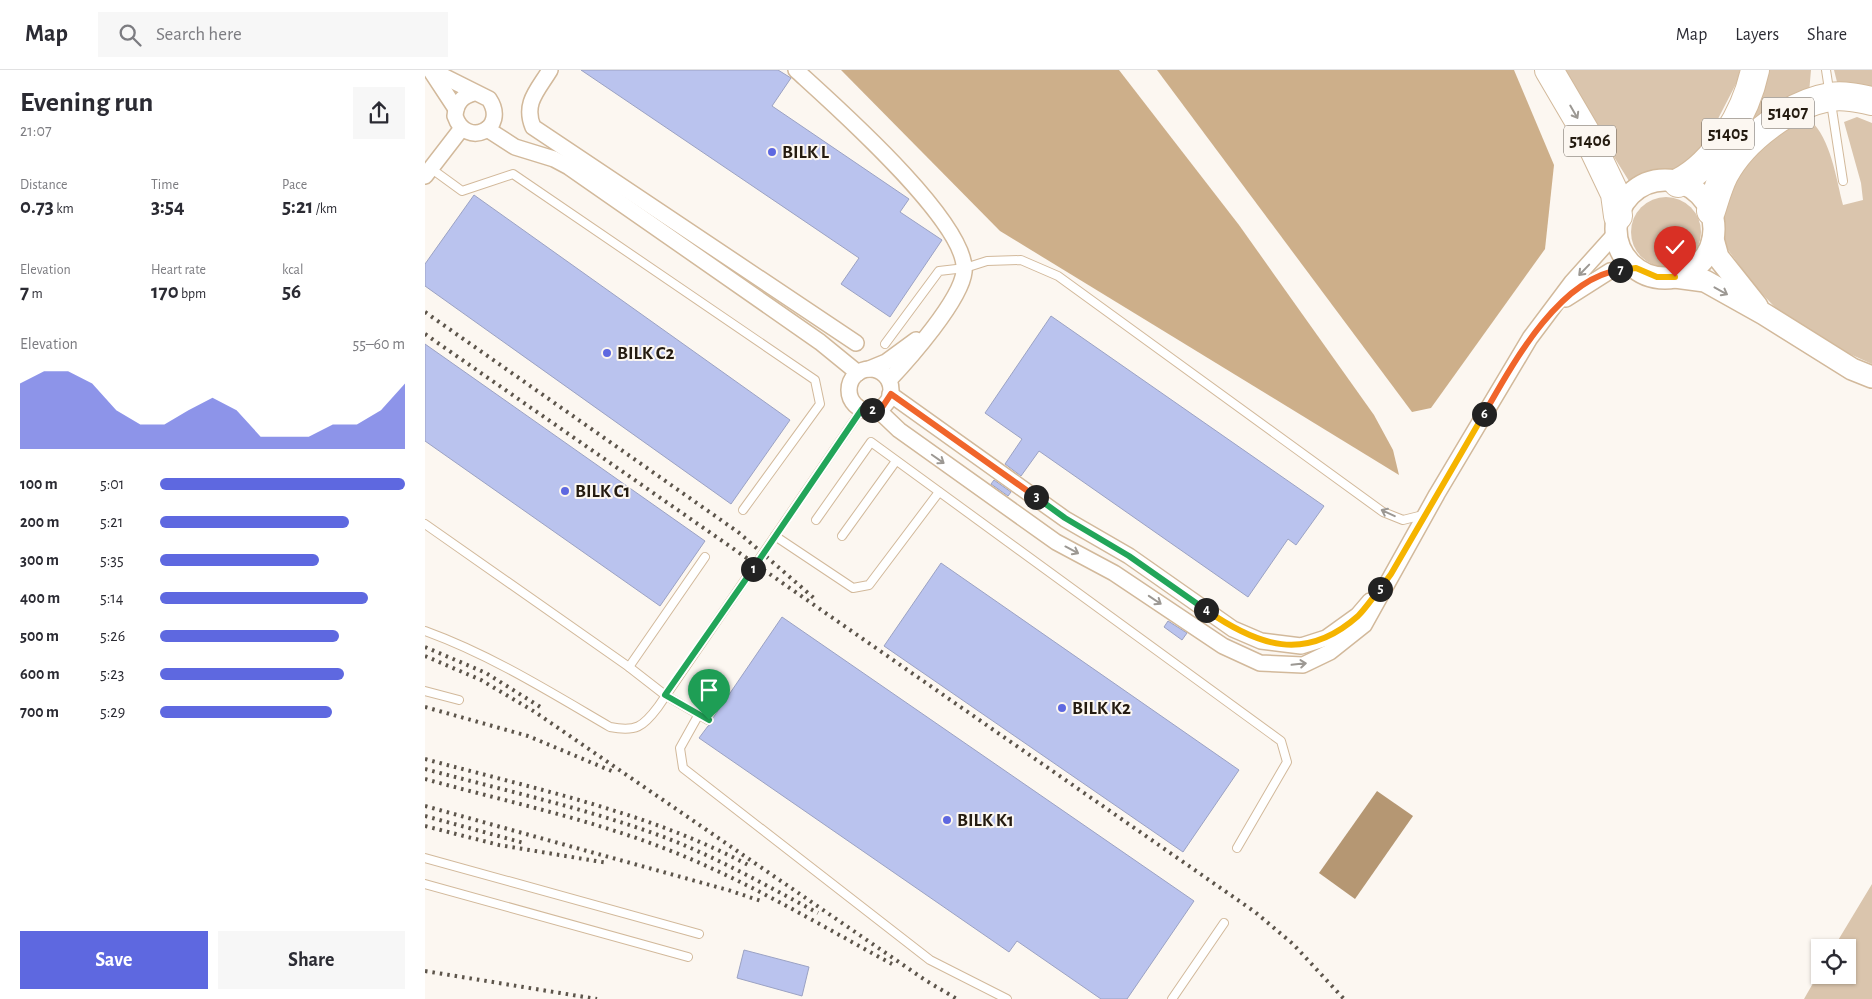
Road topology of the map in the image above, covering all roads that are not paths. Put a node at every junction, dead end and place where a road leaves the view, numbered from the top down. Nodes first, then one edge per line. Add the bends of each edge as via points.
1 (431, 70) edge
2 (550, 70) edge
3 (796, 70) edge
4 (1549, 70) edge
5 (1755, 70) edge
6 (1825, 70) edge
7 (474, 93) junction
8 (1831, 97) junction
9 (1872, 101) edge
10 (456, 109) junction
11 (462, 128) junction
12 (487, 129) junction
13 (427, 169) edge
14 (1843, 181) dead end
15 (1678, 183) junction
16 (1711, 212) junction
17 (1617, 225) junction
18 (1713, 239) junction
19 (965, 268) junction
20 (1636, 268) junction
21 (1675, 277) junction
22 (1553, 309) junction
23 (1764, 314) junction
24 (936, 323) junction
25 (856, 343) dead end
26 (885, 344) dead end
27 (863, 371) junction
28 (1872, 377) edge
29 (890, 387) junction
30 (869, 409) junction
31 (896, 460) junction
32 (939, 492) junction
33 (743, 510) dead end
34 (1425, 514) junction
35 (816, 520) dead end
36 (425, 524) edge
37 (775, 536) junction
38 (842, 536) dead end
39 (705, 557) dead end
40 (1391, 574) junction
41 (425, 631) edge
42 (629, 667) junction
43 (425, 691) edge
44 (665, 695) junction
45 (459, 700) dead end
46 (699, 714) junction
47 (709, 720) dead end
48 (1237, 848) dead end
49 (425, 858) edge
50 (425, 884) edge
51 (1224, 923) dead end
52 (699, 934) dead end
53 (688, 957) dead end
54 (1007, 999) edge
55 (1172, 999) edge

1 - 7 street
1 - 10 street
2 - 25 street via 531,100 528,116 533,127
3 - 19 street via 881,148 940,216 960,251
4 -> 17 highway, 51406 via 1586,133 1615,194
5 - 15 highway, 51405 via 1742,111 1729,133 1693,175
6 - 8 lane
7 - 10 street via 465,95
7 - 12 street via 482,94 494,106 495,115
8 - 9 highway, 51407
8 - 14 lane
8 - 16 highway, 51407 via 1805,104 1777,118 1725,173
10 - 11 street via 457,122
11 - 12 street via 479,133
11 - 13 street
12 - 27 street via 515,147 569,167
13 - 33 lane via 462,191 513,174 815,380 820,404
15 - 16 street via 1700,194
15 - 17 street via 1660,180 1641,186 1623,204
16 - 18 street
17 - 20 street, 51406 via 1623,253
17 -> 22 street
18 - 21 street via 1701,262
18 - 23 street via 1718,257
19 - 24 street via 951,302
19 - 26 lane via 939,270
34 -> 19 lane via 1403,520 1383,512 1058,276 1021,260 987,261
20 - 21 street via 1657,277
20 - 22 street via 1610,271
21 -> 23 street via 1705,281
22 - 34 street via 1525,346
23 - 28 street via 1853,369
24 - 27 street via 897,354
24 - 29 street
27 - 29 street via 880,372
27 - 30 street via 850,385 850,392 852,399
29 - 30 street via 888,401
29 - 40 street via 1065,518 1129,556 1233,629 1261,641 1301,646 1325,638 1358,615
30 - 37 lane
30 -> 40 street via 1056,542 1114,573 1223,646 1260,663 1303,665 1330,652 1365,624
31 - 32 lane
31 - 35 lane via 871,442
31 - 38 lane
32 - 37 lane via 869,585 853,588
32 - 48 lane via 1281,741 1287,762
34 - 40 street
36 - 42 lane
37 - 44 lane
39 - 42 lane
41 - 44 lane via 462,644 509,668 610,727 637,728 648,721
42 - 44 lane
43 - 45 lane
44 - 46 lane
46 - 47 lane
46 - 54 lane via 680,748 683,768 930,960
49 - 52 lane
50 - 53 lane
51 - 55 lane

